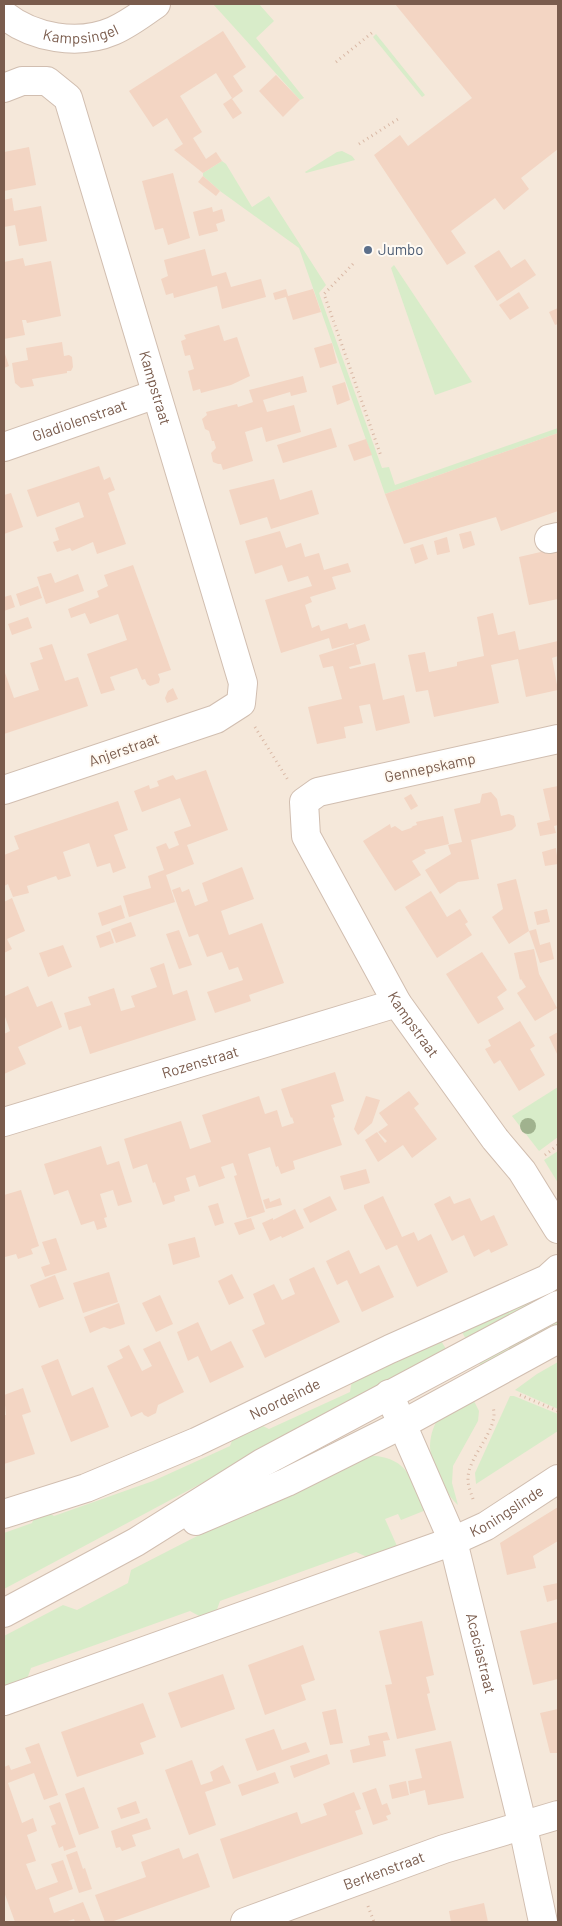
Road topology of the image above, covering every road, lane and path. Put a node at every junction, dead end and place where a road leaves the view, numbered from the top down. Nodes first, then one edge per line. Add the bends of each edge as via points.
1 (156, 4) edge
2 (4, 15) edge
3 (373, 32) dead end
4 (336, 62) dead end
5 (4, 88) edge
6 (398, 119) dead end
7 (359, 144) dead end
8 (353, 264) dead end
9 (156, 394) junction
10 (4, 447) edge
11 (381, 456) dead end
12 (241, 703) junction
13 (558, 739) edge
14 (4, 790) edge
15 (304, 802) junction
16 (397, 1003) junction
17 (4, 1122) edge
18 (558, 1229) edge
19 (558, 1269) edge
20 (558, 1305) edge
21 (558, 1339) edge
22 (517, 1393) dead end
23 (389, 1394) junction
24 (492, 1402) dead end
25 (558, 1411) edge
26 (401, 1425) junction
27 (558, 1479) edge
28 (4, 1514) edge
29 (486, 1526) junction
30 (453, 1541) junction
31 (136, 1542) junction
32 (4, 1613) edge
33 (4, 1701) edge
34 (558, 1815) edge
35 (523, 1827) junction
36 (245, 1922) edge
37 (543, 1922) edge

1 - 2 street, Kampsingel via 114,30 88,38 52,37 34,32
3 - 4 path
5 - 9 street, Kampstraat via 22,81 47,81 68,98
6 - 7 path
8 - 11 path via 324,294
9 - 10 street, Gladiolenstraat
9 - 12 street, Kampstraat via 243,682
12 - 14 street, Anjerstraat via 216,719
12 - 15 path
13 - 15 street, Gennepskamp via 318,792
15 - 16 street, Kampstraat via 306,836
16 - 17 street, Rozenstraat
16 - 18 street, Kampstraat via 495,1139 522,1171
19 - 28 street, Noordeinde via 547,1279 390,1349 196,1442 86,1488
20 - 23 street
21 - 26 street
22 - 25 path
23 - 26 street, Acaciastraat
23 - 31 street via 262,1463
24 - 29 path via 494,1420 469,1470 468,1480
26 - 30 street, Acaciastraat
26 - 31 street via 287,1482 196,1521
27 - 29 street, Koningslinde
29 - 30 street, Koningslinde
30 - 33 street
30 - 35 street, Acaciastraat
31 - 32 street
34 - 35 street, Berkenstraat
35 - 36 street, Berkenstraat via 444,1849
35 - 37 street, Acaciastraat

